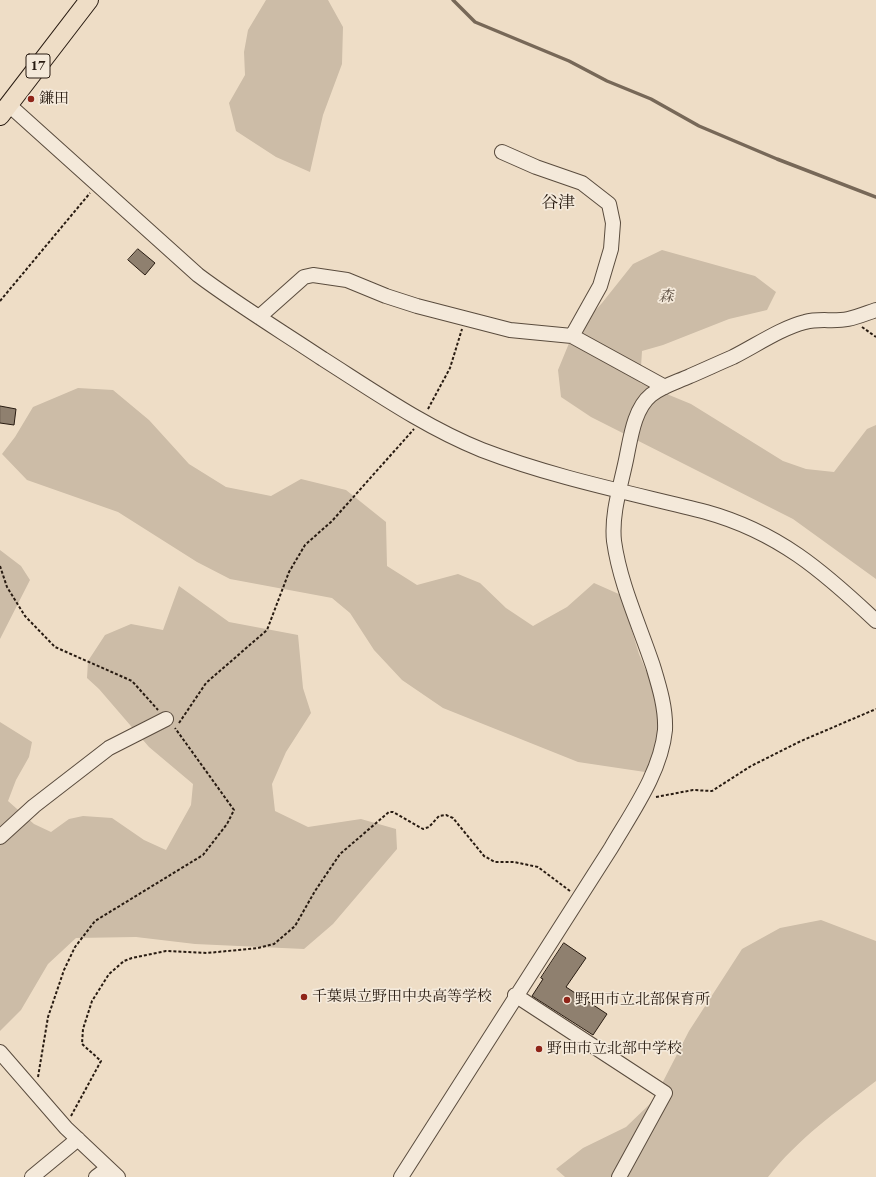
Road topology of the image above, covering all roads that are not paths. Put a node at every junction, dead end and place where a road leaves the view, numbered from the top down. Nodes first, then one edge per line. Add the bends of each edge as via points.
1 (89, 0) edge
2 (77, 8) edge
3 (4, 110) edge
4 (502, 152) dead end
5 (876, 310) edge
6 (259, 317) junction
7 (572, 336) junction
8 (664, 387) junction
9 (619, 491) junction
10 (876, 621) edge
11 (171, 723) road end
12 (0, 837) edge
13 (516, 995) junction
14 (0, 1052) edge
15 (78, 1139) junction
16 (113, 1172) edge
17 (32, 1177) edge
18 (96, 1177) edge
19 (401, 1177) edge
20 (619, 1177) edge

1 - 2 main road, 17
2 - 3 main road, 17
3 - 6 street via 97,185 198,275
4 - 7 street via 582,183 609,204 613,223 611,249 600,286
5 - 8 street via 848,319 805,322
6 - 7 street via 304,277 313,275 347,280 418,306 510,330
6 - 9 street via 421,421 482,450
7 - 8 street
8 - 9 street via 642,404
9 - 10 street via 706,512 754,528 805,560
9 - 13 street via 614,516 614,539 619,568 658,683 665,730 658,757 639,801
11 - 12 street via 109,748 34,806
13 - 19 street
13 - 20 street via 665,1092
14 - 15 street
15 - 16 street
15 - 17 street
16 - 18 street

